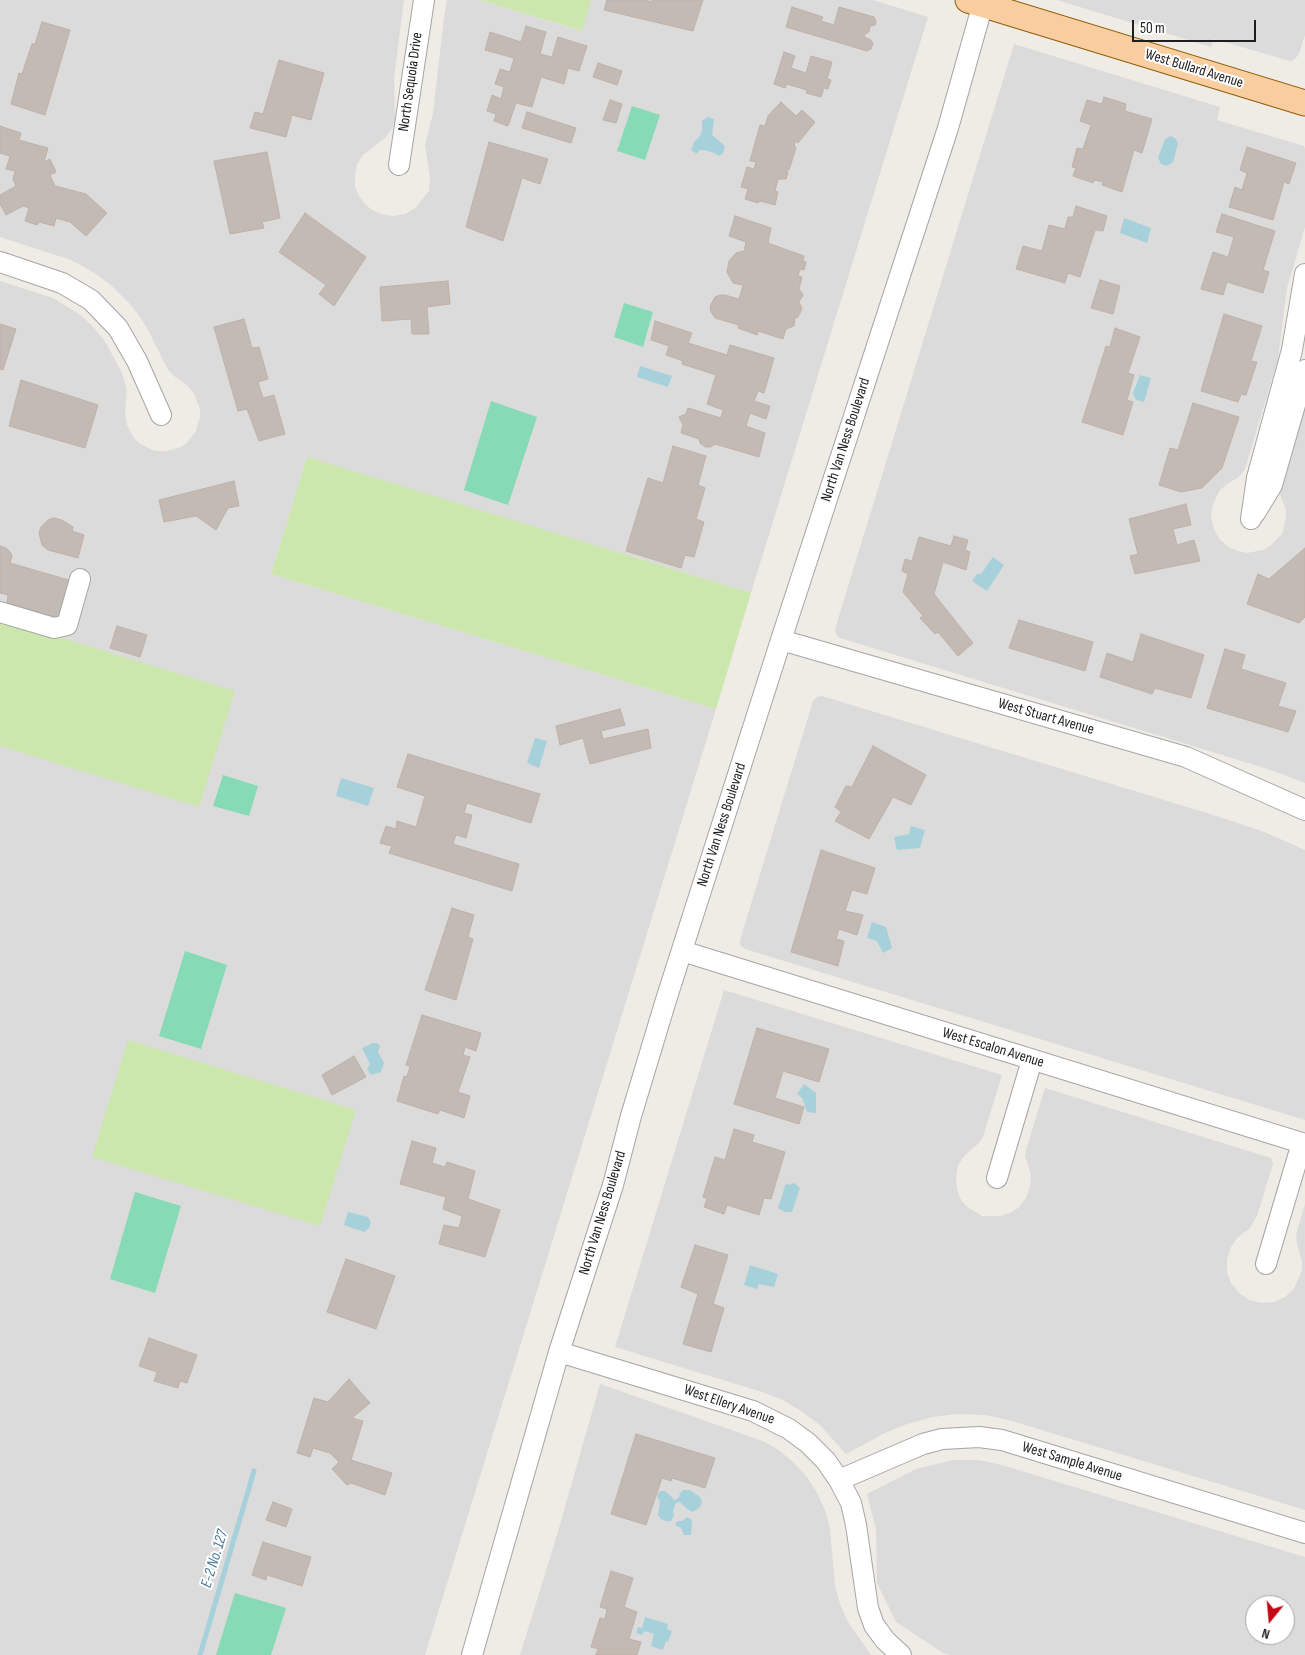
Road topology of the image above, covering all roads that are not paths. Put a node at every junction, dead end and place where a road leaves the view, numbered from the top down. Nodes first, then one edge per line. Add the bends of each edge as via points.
1 (424, 0) edge
2 (978, 2) edge
3 (1305, 103) edge
4 (399, 165) dead end
5 (0, 262) edge
6 (1305, 274) edge
7 (1298, 351) edge
8 (1305, 370) edge
9 (161, 415) dead end
10 (80, 578) dead end
11 (0, 612) edge
12 (781, 640) junction
13 (1305, 810) edge
14 (682, 951) junction
15 (1032, 1060) junction
16 (1303, 1144) edge
17 (997, 1178) dead end
18 (1266, 1264) dead end
19 (559, 1352) junction
20 (839, 1480) junction
21 (1305, 1533) edge
22 (472, 1655) edge
23 (901, 1655) edge

1 - 4 street, North Sequoia Drive
2 - 3 main road, West Bullard Avenue
2 - 12 street, North Van Ness Boulevard via 948,128
5 - 9 street via 62,283 91,300 118,328
6 - 7 street
7 - 8 street via 1276,439
10 - 11 street via 67,625 54,628
12 - 13 street, West Stuart Avenue via 1186,757
12 - 14 street, North Van Ness Boulevard
14 - 15 street, West Escalon Avenue
14 - 19 street, North Van Ness Boulevard via 613,1185
15 - 16 street, West Escalon Avenue
15 - 17 street
16 - 18 street
19 - 20 street, West Ellery Avenue via 772,1418 808,1443
19 - 22 street, North Van Ness Boulevard
20 - 21 street, West Sample Avenue via 923,1444 942,1439 979,1437 1002,1440
20 - 23 street, West Ellery Avenue via 851,1503 868,1608 874,1625

